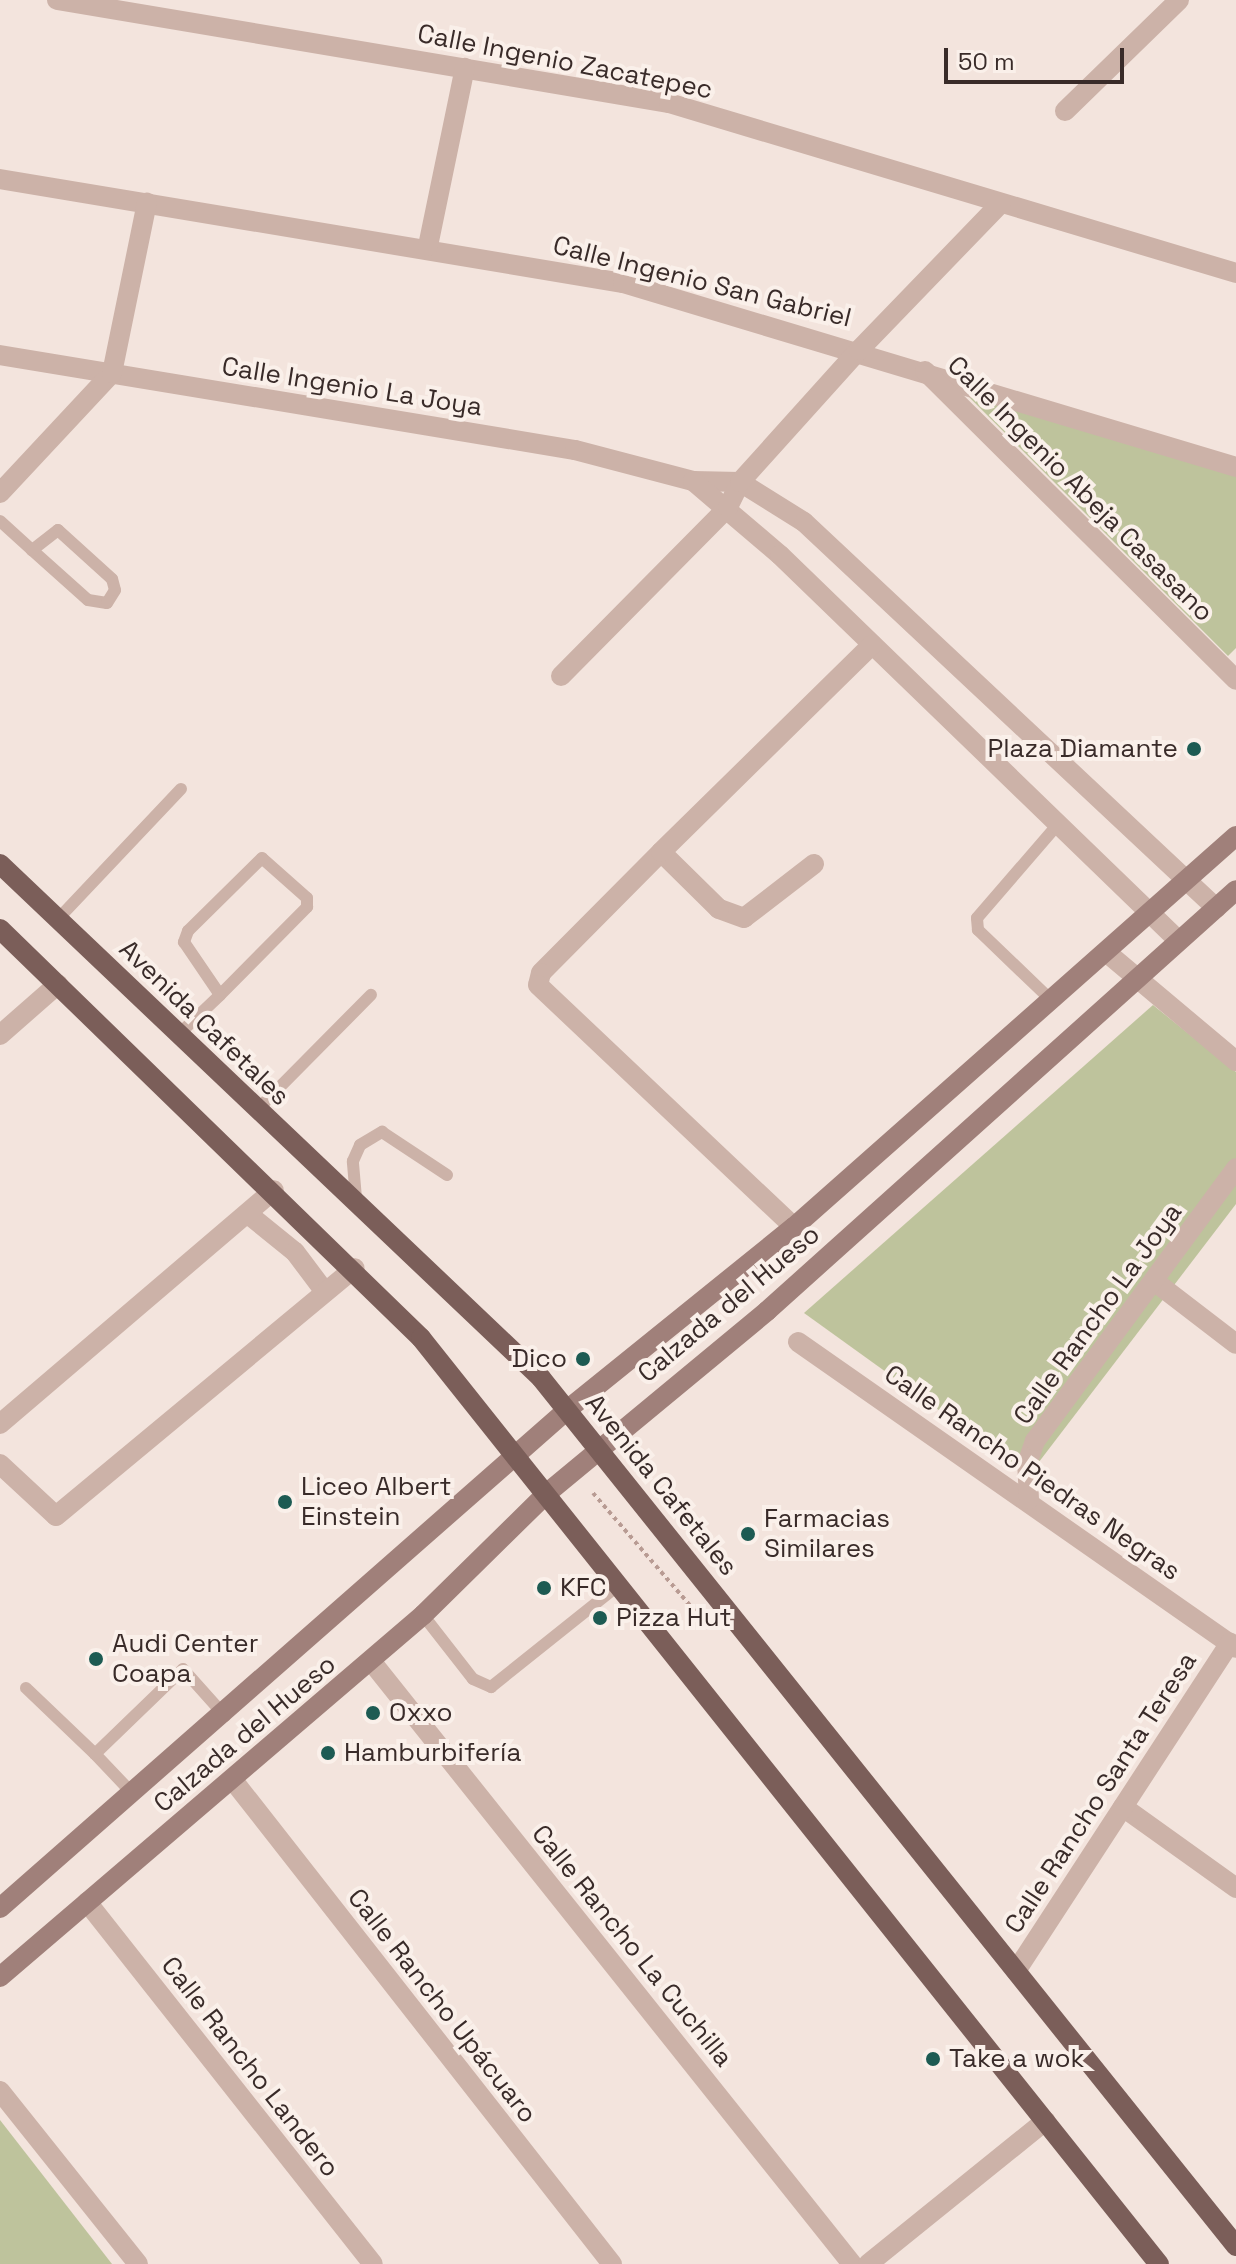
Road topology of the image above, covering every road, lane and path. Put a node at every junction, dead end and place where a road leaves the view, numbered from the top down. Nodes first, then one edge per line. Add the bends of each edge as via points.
1 (57, 0) edge
2 (1179, 0) edge
3 (465, 68) junction
4 (1065, 111) dead end
5 (0, 179) edge
6 (147, 203) junction
7 (1001, 203) junction
8 (428, 246) junction
9 (1236, 273) edge
10 (859, 350) junction
11 (0, 355) edge
12 (922, 368) junction
13 (112, 373) junction
14 (1236, 467) edge
15 (693, 481) junction
16 (740, 482) junction
17 (0, 493) edge
18 (728, 507) junction
19 (0, 521) edge
20 (32, 550) junction
21 (872, 645) junction
22 (561, 676) dead end
23 (1236, 680) edge
24 (181, 789) dead end
25 (1060, 822) junction
26 (1236, 836) edge
27 (661, 852) junction
28 (0, 864) edge
29 (814, 864) dead end
30 (1186, 880) junction
31 (1236, 890) edge
32 (1216, 908) junction
33 (1149, 913) junction
34 (58, 919) junction
35 (0, 929) edge
36 (1178, 940) junction
37 (1106, 952) junction
38 (1134, 983) junction
39 (58, 984) junction
40 (220, 995) junction
41 (371, 995) dead end
42 (1050, 999) junction
43 (0, 1035) edge
44 (177, 1036) junction
45 (1236, 1061) edge
46 (257, 1110) junction
47 (1236, 1168) edge
48 (447, 1175) dead end
49 (261, 1202) junction
50 (358, 1206) junction
51 (794, 1227) junction
52 (355, 1268) junction
53 (1154, 1281) junction
54 (332, 1287) junction
55 (798, 1342) dead end
56 (1236, 1344) edge
57 (567, 1410) junction
58 (0, 1424) edge
59 (598, 1449) junction
60 (516, 1456) junction
61 (0, 1464) edge
62 (593, 1493) dead end
63 (546, 1494) junction
64 (1029, 1499) junction
65 (619, 1585) junction
66 (423, 1615) junction
67 (700, 1617) dead end
68 (1233, 1646) edge
69 (371, 1661) junction
70 (26, 1688) dead end
71 (225, 1716) junction
72 (95, 1754) junction
73 (232, 1779) junction
74 (133, 1794) junction
75 (1123, 1807) junction
76 (1236, 1888) edge
77 (87, 1902) junction
78 (0, 1908) edge
79 (1016, 1971) junction
80 (0, 1977) edge
81 (0, 2091) edge
82 (1045, 2121) junction
83 (1236, 2246) edge
84 (138, 2264) edge
85 (373, 2264) edge
86 (612, 2264) edge
87 (852, 2264) edge
88 (868, 2264) edge
89 (1159, 2264) edge

1 - 3 street, Calle Ingenio Zacatepec
2 - 4 street
3 - 7 street, Calle Ingenio Zacatepec via 669,103
3 - 8 street
5 - 6 street, Calle Ingenio San Gabriel
6 - 8 street, Calle Ingenio San Gabriel
6 - 13 street
7 - 9 street, Calle Ingenio Zacatepec
7 - 10 street
8 - 10 street, Calle Ingenio San Gabriel via 623,283
10 - 12 street, Calle Ingenio San Gabriel
10 - 16 street
11 - 13 street, Calle Ingenio La Joya
12 - 14 street, Calle Ingenio San Gabriel
12 - 23 street, Calle Ingenio Abeja Casasano
13 - 15 street, Calle Ingenio La Joya via 575,450
13 - 17 street
15 - 16 street, Calle Ingenio La Joya
15 - 18 street, Calle Ingenio La Joya
16 - 18 street
16 - 30 street via 804,522
18 - 21 street, Calle Ingenio La Joya
18 - 22 street
19 - 20 lane
20 - 20 lane via 58,530 112,579 115,590 107,603 88,600
21 - 25 street, Calle Ingenio La Joya
21 - 27 street
24 - 34 lane
25 - 33 street, Calle Ingenio La Joya
25 - 42 lane via 977,918 978,930
26 - 30 main road, Calzada del Hueso
27 - 29 street via 719,909 744,918
27 - 51 street via 541,973 538,985
28 - 34 main road, Avenida Cafetales
30 - 32 street
30 - 33 main road, Calzada del Hueso
31 - 32 main road, Calzada del Hueso
32 - 36 main road, Calzada del Hueso
33 - 36 street, Calle Ingenio La Joya
33 - 37 main road, Calzada del Hueso
34 - 44 main road, Avenida Cafetales
35 - 39 main road
36 - 38 main road, Calzada del Hueso
37 - 38 street
37 - 42 main road, Calzada del Hueso
38 - 45 street
38 - 59 main road, Calzada del Hueso via 767,1311
39 - 43 street
39 - 49 main road
40 - 40 lane via 184,942 188,931 262,858 307,898 307,907
40 - 44 lane
41 - 46 lane
42 - 51 main road, Calzada del Hueso
44 - 46 main road, Avenida Cafetales
46 - 50 main road, Avenida Cafetales
47 - 53 street, Calle Rancho La Joya
48 - 50 lane via 382,1132 360,1145 353,1161
49 - 52 main road
49 - 54 street via 295,1252
49 - 58 street
50 - 57 main road, Avenida Cafetales
51 - 57 main road, Calzada del Hueso
52 - 54 street
52 - 60 main road
53 - 56 street
53 - 64 street, Calle Rancho La Joya via 1035,1441 1027,1464
54 - 61 street via 56,1516
55 - 64 street, Calle Rancho Piedras Negras
57 - 59 main road, Avenida Cafetales
57 - 60 main road, Calzada del Hueso
59 - 63 main road, Calzada del Hueso
59 - 79 main road, Avenida Cafetales
60 - 63 main road
60 - 71 main road, Calzada del Hueso
62 - 67 path
63 - 65 main road
63 - 66 main road, Calzada del Hueso
64 - 68 street, Calle Rancho Piedras Negras
65 - 66 lane via 491,1687 473,1679
65 - 82 main road
66 - 69 main road, Calzada del Hueso
68 - 75 street, Calle Rancho Santa Teresa
69 - 73 main road, Calzada del Hueso
69 - 87 street, Calle Rancho La Cuchilla
70 - 72 lane
71 - 72 lane via 183,1669
71 - 74 main road, Calzada del Hueso
72 - 74 lane
73 - 77 main road, Calzada del Hueso
73 - 86 street, Calle Rancho Upácuaro
74 - 78 main road, Calzada del Hueso
75 - 76 street
75 - 79 street, Calle Rancho Santa Teresa
77 - 80 main road, Calzada del Hueso
77 - 85 street, Calle Rancho Landero
79 - 83 main road, Avenida Cafetales
81 - 84 street
82 - 88 street
82 - 89 main road

